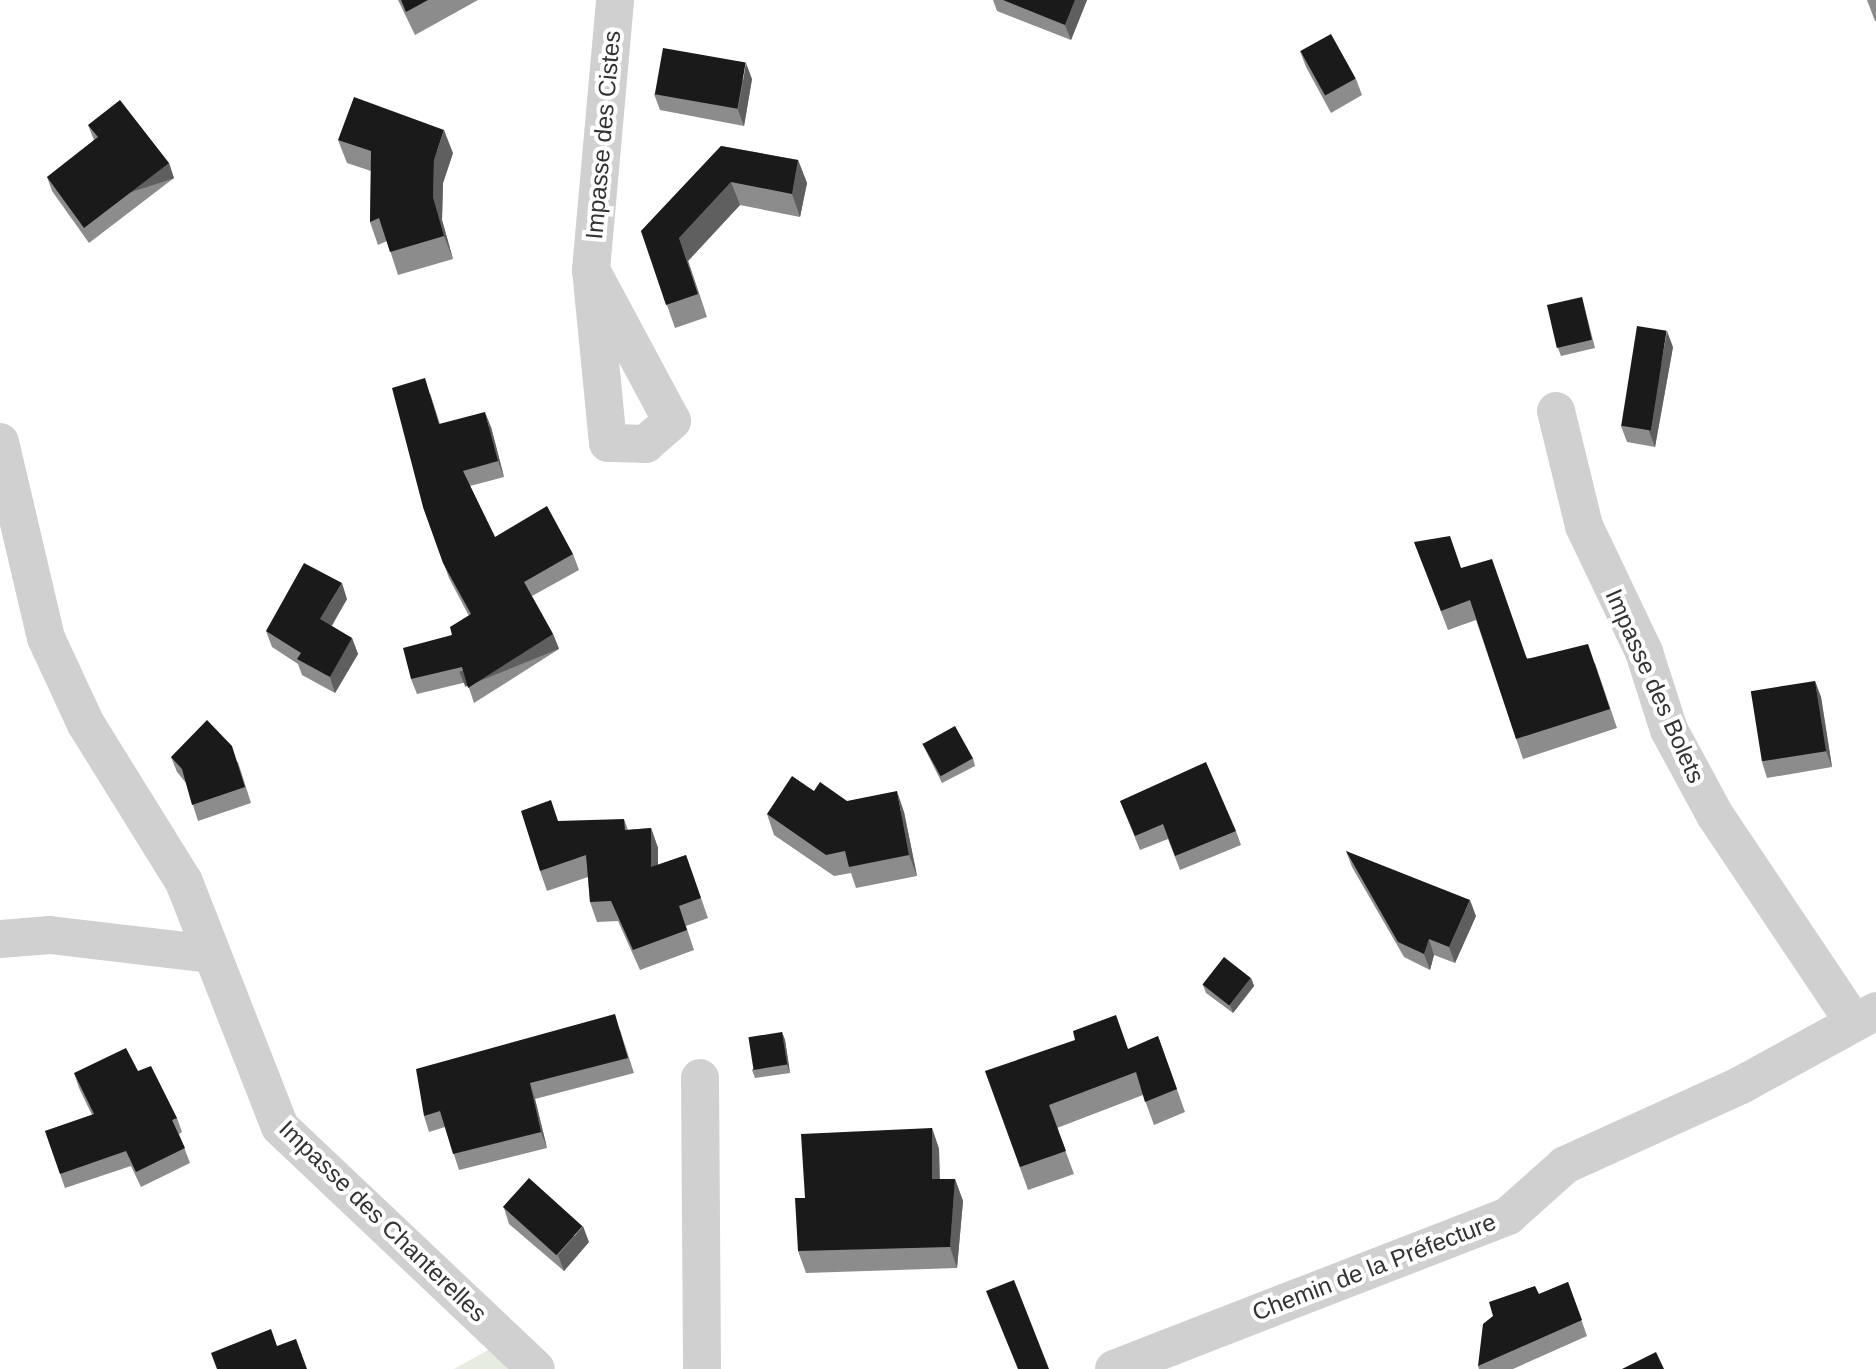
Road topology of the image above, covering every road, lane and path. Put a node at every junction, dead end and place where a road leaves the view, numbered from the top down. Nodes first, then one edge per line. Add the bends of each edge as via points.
1 (615, 0) edge
2 (591, 270) dead end
3 (1556, 411) dead end
4 (0, 442) edge
5 (0, 939) edge
6 (212, 954) junction
7 (1864, 1016) edge
8 (700, 1078) dead end
9 (536, 1369) edge
10 (702, 1369) edge
11 (1114, 1369) edge

1 - 2 street, Impasse des Cistes
3 - 7 street, Impasse des Bolets via 1584,526 1644,652 1669,730 1715,815
4 - 6 street, Impasse des Chanterelles via 46,638 86,724 184,882
5 - 6 street via 50,935
6 - 9 street, Impasse des Chanterelles via 280,1127
7 - 11 street, Chemin de la Préfecture via 1741,1085 1565,1165 1508,1216
8 - 10 street

